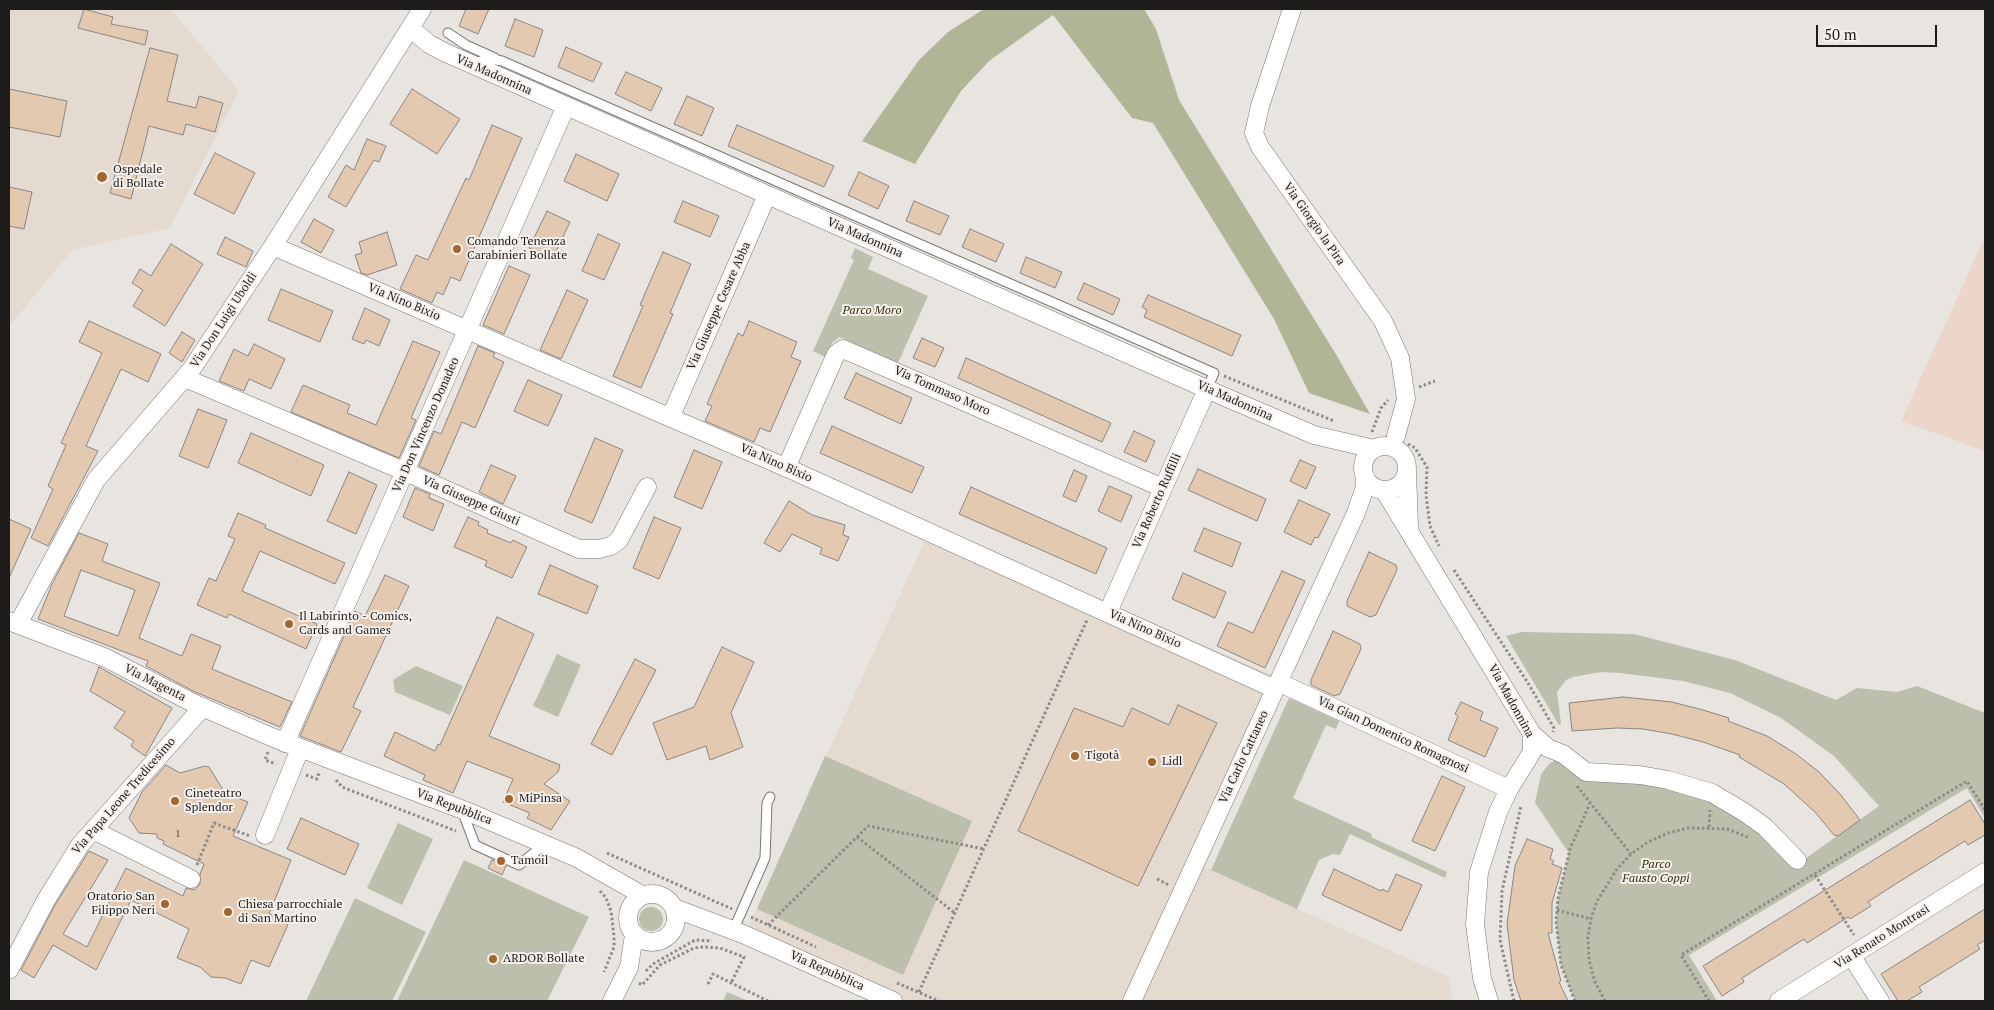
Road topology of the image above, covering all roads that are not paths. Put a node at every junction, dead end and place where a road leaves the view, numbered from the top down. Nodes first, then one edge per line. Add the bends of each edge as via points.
1 (422, 9) edge
2 (1292, 9) edge
3 (410, 28) junction
4 (448, 33) dead end
5 (497, 59) junction
6 (470, 64) junction
7 (566, 106) junction
8 (768, 195) junction
9 (273, 246) junction
10 (468, 329) junction
11 (185, 378) junction
12 (1210, 381) junction
13 (670, 416) junction
14 (1319, 436) junction
15 (1396, 436) road end
16 (1374, 448) junction
17 (1407, 466) junction
18 (786, 468) junction
19 (406, 472) junction
20 (1364, 472) junction
21 (647, 487) dead end
22 (1163, 488) junction
23 (1383, 490) junction
24 (1356, 513) junction
25 (1409, 528) junction
26 (1101, 609) junction
27 (14, 622) edge
28 (1277, 686) junction
29 (203, 707) junction
30 (1532, 734) junction
31 (293, 746) junction
32 (1516, 794) junction
33 (770, 797) dead end
34 (462, 810) junction
35 (93, 830) junction
36 (265, 835) road end
37 (545, 844) junction
38 (1796, 867) road end
39 (1985, 872) edge
40 (604, 874) junction
41 (191, 879) road end
42 (642, 896) junction
43 (674, 908) junction
44 (629, 909) junction
45 (674, 928) junction
46 (634, 935) junction
47 (727, 937) junction
48 (653, 942) junction
49 (1857, 953) junction
50 (9, 970) edge
51 (638, 973) junction
52 (612, 1001) edge
53 (893, 1001) edge
54 (1132, 1001) edge
55 (1489, 1001) edge
56 (1779, 1001) edge
57 (1880, 1001) edge

1 - 3 street, Via Don Luigi Uboldi
2 - 15 street, Via Giorgio la Pira via 1254,133 1260,147 1382,322 1400,358 1406,399
3 - 6 street, Via Madonnina via 433,46
3 - 9 street, Via Don Luigi Uboldi
4 - 5 lane
5 - 6 lane
5 - 12 lane
6 - 7 street, Via Madonnina
7 - 8 street, Via Madonnina
7 - 10 street, Via Don Vincenzo Donadeo
8 - 12 street, Via Madonnina
8 - 13 street, Via Giuseppe Cesare Abba
9 - 10 street, Via Nino Bixio
9 - 11 street, Via Don Luigi Uboldi
10 - 13 street, Via Nino Bixio
10 - 19 street, Via Don Vincenzo Donadeo
11 - 19 street, Via Giuseppe Giusti
11 - 27 street, Via Don Luigi Uboldi via 96,480
12 - 14 street, Via Madonnina
12 - 22 street, Via Roberto Ruffilli
13 - 18 street, Via Nino Bixio
14 - 16 street, Via Madonnina
14 - 20 street, Via Madonnina
16 - 17 street via 1396,448 1406,458
16 - 20 street via 1366,457
17 - 23 street via 1399,486
17 - 25 street, Via Madonnina
18 - 22 street, Via Tommaso Moro via 836,354 843,349
18 - 26 street, Via Nino Bixio
19 - 21 street, Via Giuseppe Giusti via 585,550 606,548 619,540
19 - 31 street, Via Don Vincenzo Donadeo
20 - 23 street via 1368,482
20 - 24 street, Via Carlo Cattaneo via 1365,487
22 - 26 street, Via Roberto Ruffilli
23 - 24 street, Via Carlo Cattaneo via 1369,498
23 - 25 street, Via Madonnina
24 - 28 street, Via Carlo Cattaneo
25 - 30 street, Via Madonnina
26 - 28 street, Via Nino Bixio
27 - 29 street, Via Magenta via 106,658
28 - 32 street, Via Gian Domenico Romagnosi
28 - 54 street, Via Carlo Cattaneo
29 - 31 street, Via Magenta
29 - 35 street, Via Papa Leone Tredicesimo
30 - 32 street, Via Madonnina via 1532,752
30 - 38 street via 1548,748 1593,774 1640,775 1712,793 1766,827
31 - 34 street, Via Repubblica
31 - 36 street, Via Don Vincenzo Donadeo
32 - 55 street, Via Madonnina via 1489,835 1479,872 1475,924 1482,978
33 - 47 lane via 765,858
34 - 37 street, Via Repubblica
34 - 37 lane via 475,845 519,865
35 - 41 street
35 - 50 street, Via Papa Leone Tredicesimo via 67,864
37 - 40 street, Via Repubblica
39 - 49 street, Via Renato Montrasi
40 - 42 street, Via Repubblica
40 - 44 street, Via Repubblica
42 - 43 street via 657,894
42 - 44 street
43 - 45 street
43 - 47 street, Via Repubblica
44 - 46 street via 628,923
45 - 47 street, Via Repubblica
45 - 48 street via 666,938
46 - 48 street
46 - 51 street
47 - 53 street, Via Repubblica
48 - 51 street
49 - 56 street, Via Renato Montrasi
49 - 57 street
51 - 52 street

